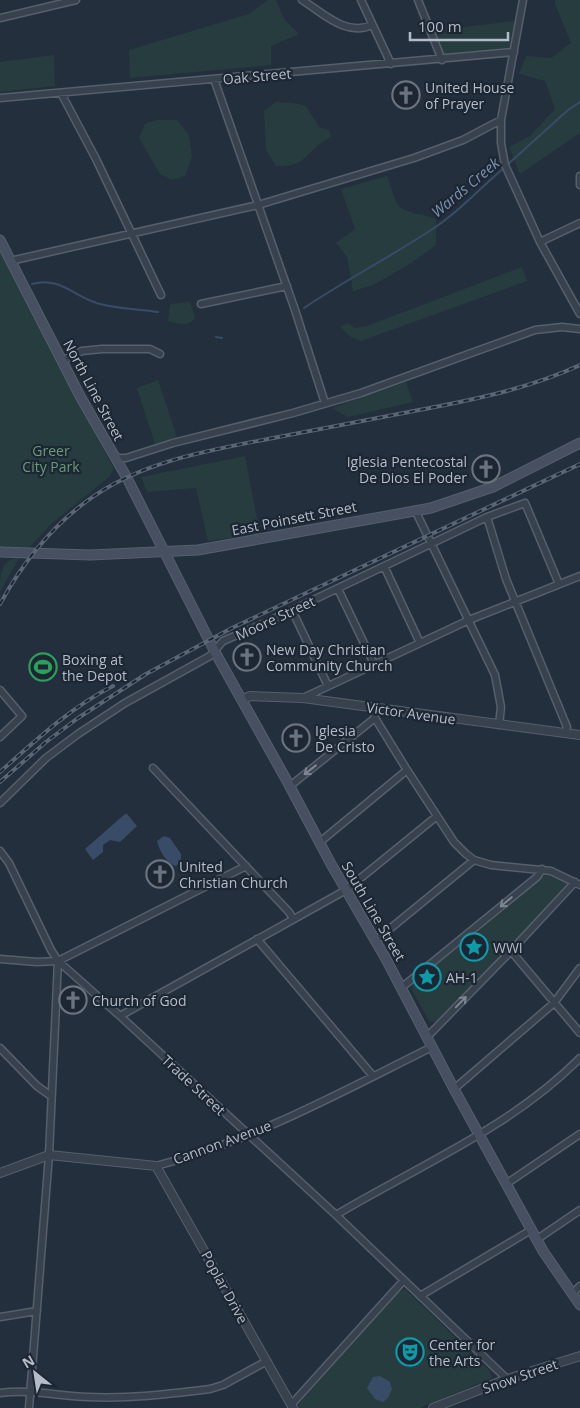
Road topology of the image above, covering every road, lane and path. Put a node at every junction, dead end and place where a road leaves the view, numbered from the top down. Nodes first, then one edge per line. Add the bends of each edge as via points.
1 (76, 0) edge
2 (302, 0) edge
3 (361, 0) edge
4 (418, 0) edge
5 (523, 0) edge
6 (0, 18) edge
7 (372, 25) junction
8 (514, 52) junction
9 (442, 60) junction
10 (391, 64) junction
11 (214, 79) junction
12 (61, 93) junction
13 (0, 98) edge
14 (501, 120) junction
15 (580, 176) edge
16 (580, 185) edge
17 (258, 205) junction
18 (580, 223) edge
19 (132, 234) junction
20 (0, 240) edge
21 (540, 242) junction
22 (10, 261) junction
23 (287, 286) junction
24 (161, 295) dead end
25 (201, 304) dead end
26 (580, 314) edge
27 (580, 329) edge
28 (160, 354) dead end
29 (62, 361) junction
30 (325, 403) junction
31 (580, 443) edge
32 (115, 458) junction
33 (415, 510) junction
34 (487, 517) junction
35 (431, 544) junction
36 (164, 553) junction
37 (1, 555) edge
38 (384, 566) junction
39 (580, 576) edge
40 (559, 584) junction
41 (338, 588) junction
42 (516, 601) junction
43 (292, 610) junction
44 (468, 620) junction
45 (420, 643) junction
46 (215, 652) junction
47 (374, 664) junction
48 (328, 686) junction
49 (0, 690) edge
50 (303, 698) junction
51 (242, 700) junction
52 (372, 708) junction
53 (375, 718) junction
54 (499, 725) junction
55 (565, 733) junction
56 (580, 735) edge
57 (0, 738) edge
58 (153, 768) dead end
59 (408, 770) junction
60 (290, 786) junction
61 (0, 803) edge
62 (437, 816) junction
63 (320, 842) junction
64 (0, 851) edge
65 (474, 860) junction
66 (246, 866) junction
67 (542, 869) junction
68 (578, 883) edge
69 (346, 890) junction
70 (293, 919) junction
71 (257, 939) junction
72 (375, 941) junction
73 (511, 951) junction
74 (0, 959) edge
75 (58, 961) junction
76 (580, 968) edge
77 (401, 988) junction
78 (554, 1004) junction
79 (120, 1016) junction
80 (580, 1033) edge
81 (427, 1037) junction
82 (432, 1047) junction
83 (0, 1048) edge
84 (580, 1058) edge
85 (373, 1076) junction
86 (454, 1090) junction
87 (51, 1096) junction
88 (479, 1134) junction
89 (580, 1134) edge
90 (247, 1135) junction
91 (48, 1155) junction
92 (156, 1166) junction
93 (0, 1173) edge
94 (506, 1184) junction
95 (580, 1210) edge
96 (336, 1215) junction
97 (531, 1230) junction
98 (536, 1240) junction
99 (404, 1280) junction
100 (580, 1286) edge
101 (572, 1294) junction
102 (420, 1296) junction
103 (580, 1306) edge
104 (37, 1311) junction
105 (0, 1318) edge
106 (580, 1356) edge
107 (267, 1361) junction
108 (506, 1379) junction
109 (0, 1393) edge
110 (30, 1393) junction
111 (292, 1406) edge
112 (29, 1408) edge
113 (433, 1408) edge

1 - 6 street
2 - 7 street via 350,28
3 - 7 street
4 - 9 street
5 - 8 street
7 - 10 street
8 - 9 street, Oak Street
8 - 14 street
9 - 10 street, Oak Street
10 - 11 street, Oak Street
11 - 12 street, Oak Street
11 - 17 street
12 - 13 street, Oak Street
12 - 19 street
14 - 17 street via 463,140 414,158
14 - 21 street via 505,166
15 - 16 street
17 - 19 street
17 - 23 street
18 - 21 street
19 - 22 street
19 - 24 street
20 - 22 main road, North Line Street
21 - 26 street
22 - 29 main road, North Line Street
23 - 25 street
23 - 30 street
27 - 30 street via 534,330
28 - 29 street via 150,349 102,349 82,351
29 - 32 main road, North Line Street
30 - 32 street via 126,458
31 - 33 main road, East Poinsett Street via 493,486 431,508
32 - 36 main road, North Line Street
33 - 35 street
33 - 36 main road, East Poinsett Street via 198,550
34 - 35 street, Moore Street
34 - 40 street, Moore Street via 525,503
34 - 42 street
35 - 38 street, Moore Street
35 - 44 street
36 - 37 main road, East Poinsett Street
36 - 46 main road, South Line Street
38 - 41 street, Moore Street
38 - 45 street
39 - 40 street
40 - 42 street
41 - 43 street, Moore Street
41 - 47 street
42 - 44 street
42 - 55 street via 566,727
43 - 46 street, Moore Street via 224,641
43 - 48 street
44 - 45 street
44 - 54 street via 498,686
45 - 47 street
46 - 51 main road, South Line Street
46 - 61 street, Moore Street via 78,734 46,758
47 - 48 street
48 - 50 street
49 - 57 street via 22,716
50 - 51 street, Victor Avenue via 250,696
50 - 52 street, Victor Avenue
51 - 60 main road, South Line Street
52 - 53 street
52 - 54 street, Victor Avenue
53 - 59 street
53 -> 60 street
54 - 55 street, Victor Avenue
55 - 56 street, Victor Avenue
58 - 66 street
59 - 62 street
59 - 63 street
60 - 63 main road, South Line Street
62 - 65 street via 458,846
62 - 69 street
63 - 69 main road, South Line Street
64 - 75 street, Trade Street
65 - 67 street via 498,866
65 - 72 street
66 - 70 street
66 - 75 street
67 - 68 street
67 -> 77 street via 537,877
68 - 73 street
69 - 70 street
69 - 72 main road, South Line Street
70 - 71 street
71 - 79 street
71 - 85 street
72 - 77 main road, South Line Street
73 - 78 street
81 -> 73 street
74 - 75 street
75 - 79 street, Trade Street
75 - 87 street
76 - 78 street
77 - 81 main road, South Line Street
78 - 80 street
78 - 86 street
79 - 90 street, Trade Street
81 - 82 main road, South Line Street
82 - 85 street, Cannon Avenue
82 - 86 main road, South Line Street
83 - 87 street via 36,1086
84 - 88 street via 536,1096
85 - 90 street, Cannon Avenue
86 - 88 main road, South Line Street
87 - 91 street
88 - 94 main road, South Line Street
88 - 96 street
89 - 94 street
90 - 92 street, Cannon Avenue via 194,1156
90 - 96 street, Trade Street
91 - 92 street, Cannon Avenue
91 - 93 street, Cannon Avenue
91 - 104 street
92 - 107 street, Poplar Drive
94 - 97 main road, South Line Street
95 - 98 street
96 - 99 street, Trade Street
97 - 98 main road, South Line Street
97 - 102 street
98 - 101 main road, South Line Street
99 - 102 street, Trade Street
99 - 111 street
100 - 101 street
101 - 103 main road, South Line Street
102 - 108 street, Trade Street
104 - 105 street
104 - 110 street
106 - 108 street, Snow Street
107 - 110 street via 210,1389 116,1398
107 - 111 street, Poplar Drive
108 - 113 street, Snow Street
109 - 110 street
110 - 112 street

